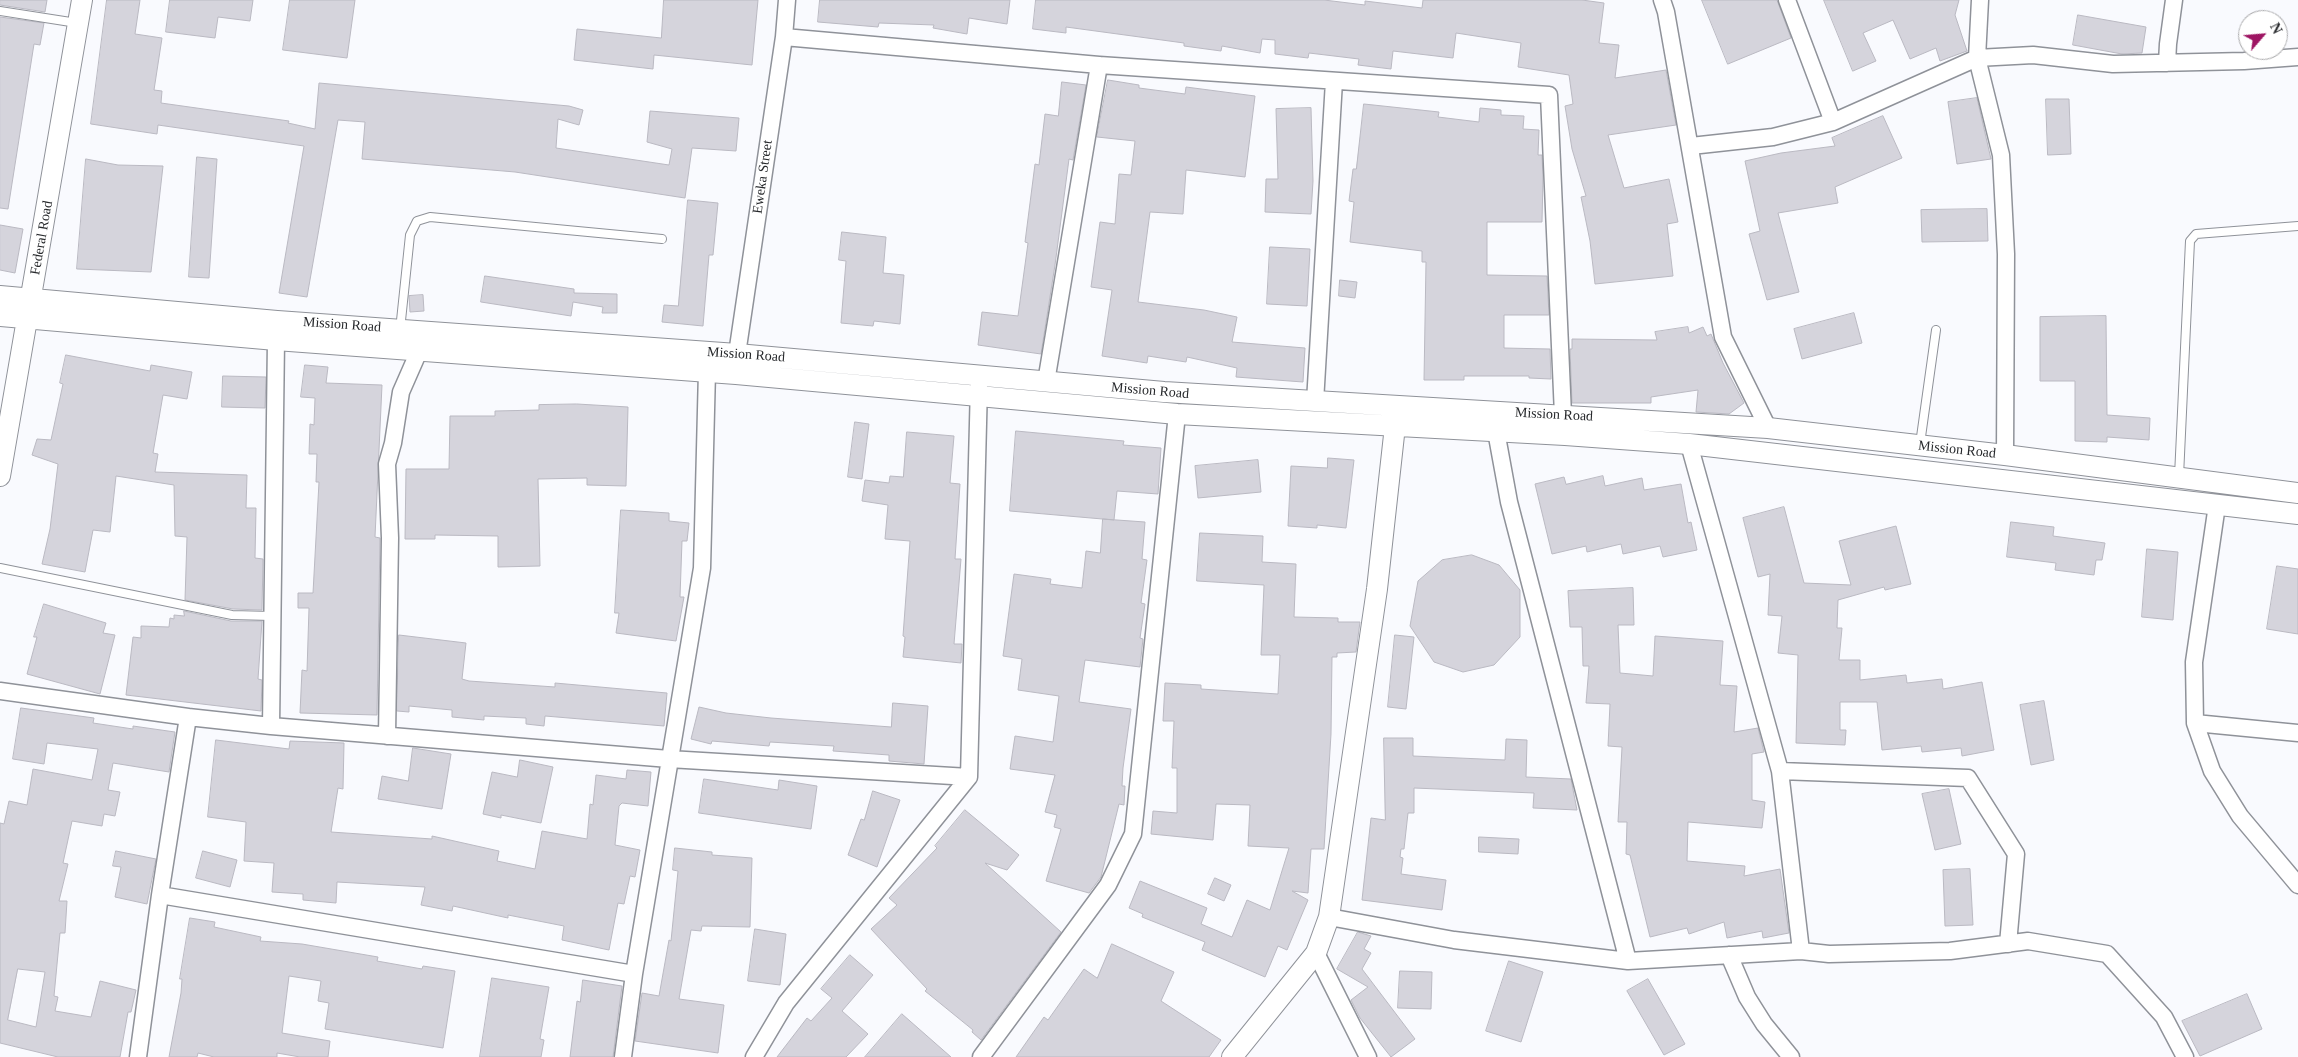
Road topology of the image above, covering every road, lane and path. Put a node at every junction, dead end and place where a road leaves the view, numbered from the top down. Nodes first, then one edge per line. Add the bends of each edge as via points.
1 (82, 0) edge
2 (787, 0) edge
3 (1662, 0) edge
4 (1787, 0) edge
5 (1980, 0) edge
6 (2174, 0) edge
7 (0, 11) edge
8 (78, 24) junction
9 (784, 37) junction
10 (1977, 58) junction
11 (2298, 58) edge
12 (2167, 63) junction
13 (1099, 65) junction
14 (1334, 81) junction
15 (1832, 122) junction
16 (1691, 146) junction
17 (2298, 226) edge
18 (662, 238) dead end
19 (0, 296) edge
20 (30, 308) junction
21 (0, 316) edge
22 (400, 330) junction
23 (1936, 330) dead end
24 (276, 340) junction
25 (419, 351) junction
26 (737, 354) junction
27 (707, 371) junction
28 (1046, 382) junction
29 (978, 384) junction
30 (1315, 402) junction
31 (1177, 414) junction
32 (1563, 415) junction
33 (1395, 426) junction
34 (1768, 428) junction
35 (1496, 431) junction
36 (1689, 444) junction
37 (1920, 446) junction
38 (2004, 455) junction
39 (0, 476) edge
40 (2179, 478) junction
41 (2298, 494) edge
42 (2217, 505) junction
43 (2298, 514) edge
44 (0, 568) edge
45 (272, 616) junction
46 (0, 691) edge
47 (188, 717) junction
48 (2195, 723) junction
49 (271, 726) junction
50 (2298, 733) edge
51 (387, 736) junction
52 (670, 759) junction
53 (1780, 771) junction
54 (969, 777) junction
55 (2298, 885) edge
56 (160, 895) junction
57 (1329, 917) junction
58 (2008, 944) junction
59 (1801, 951) junction
60 (1316, 953) junction
61 (1729, 955) junction
62 (1628, 962) junction
63 (634, 974) junction
64 (138, 1057) edge
65 (623, 1057) edge
66 (754, 1057) edge
67 (981, 1057) edge
68 (1232, 1057) edge
69 (1368, 1057) edge
70 (1791, 1057) edge
71 (2185, 1057) edge

1 - 8 street, Federal Road
2 - 9 street, Eweka Street
3 - 16 street
4 - 15 street
5 - 10 street
6 - 12 street
7 - 8 lane
8 - 20 street, Federal Road
9 - 13 street
9 - 26 street, Eweka Street
10 - 12 street via 2033,55 2113,64
10 - 15 street
10 - 38 street via 2001,155 2006,254
11 - 12 street
13 - 14 street
13 - 28 street
14 - 30 street
14 - 32 street via 1549,95
15 - 16 street via 1773,136
16 - 34 street via 1698,206 1723,337
17 - 40 lane via 2192,236
18 - 22 lane via 430,217 418,221 410,235
19 - 20 street, Mission Road
20 - 21 street, Mission Road
20 - 22 street, Mission Road
20 - 24 street, Mission Road
20 - 39 street, Federal Road
22 - 26 street, Mission Road
23 - 37 lane
24 - 25 street, Mission Road
24 - 45 street
25 - 27 street, Mission Road
25 - 51 street via 401,392 393,443 386,464 390,538
26 - 29 street, Mission Road
27 - 29 street, Mission Road
27 - 52 street via 702,568
28 - 29 street, Mission Road
28 - 30 street, Mission Road
29 - 31 street, Mission Road
29 - 54 street
30 - 32 street, Mission Road
31 - 33 street, Mission Road
31 - 67 street via 1133,834 1108,886
32 - 34 street, Mission Road
33 - 35 street, Mission Road
33 - 57 street via 1377,588
34 - 37 street, Mission Road
35 - 36 street, Mission Road
35 - 62 street via 1509,502
36 - 42 street, Mission Road
36 - 53 street
37 - 38 street, Mission Road
38 - 40 street, Mission Road
40 - 41 street, Mission Road
42 - 43 street, Mission Road
42 - 48 street via 2194,662
44 - 45 lane via 232,615
45 - 49 street
46 - 47 street
47 - 49 street
47 - 56 street
48 - 50 street
48 - 55 street via 2212,771 2240,816
49 - 51 street
51 - 52 street
52 - 54 street
52 - 63 street
53 - 58 street via 1968,778 2016,854
53 - 59 street
54 - 66 street via 786,1003
56 - 63 street
56 - 64 street
57 - 60 street
57 - 62 street via 1454,940
58 - 59 street via 1950,951 1829,954
58 - 71 street via 2028,941 2107,954 2164,1017
59 - 61 street
60 - 68 street
60 - 69 street
61 - 62 street
61 - 70 street via 1747,997
63 - 65 street

